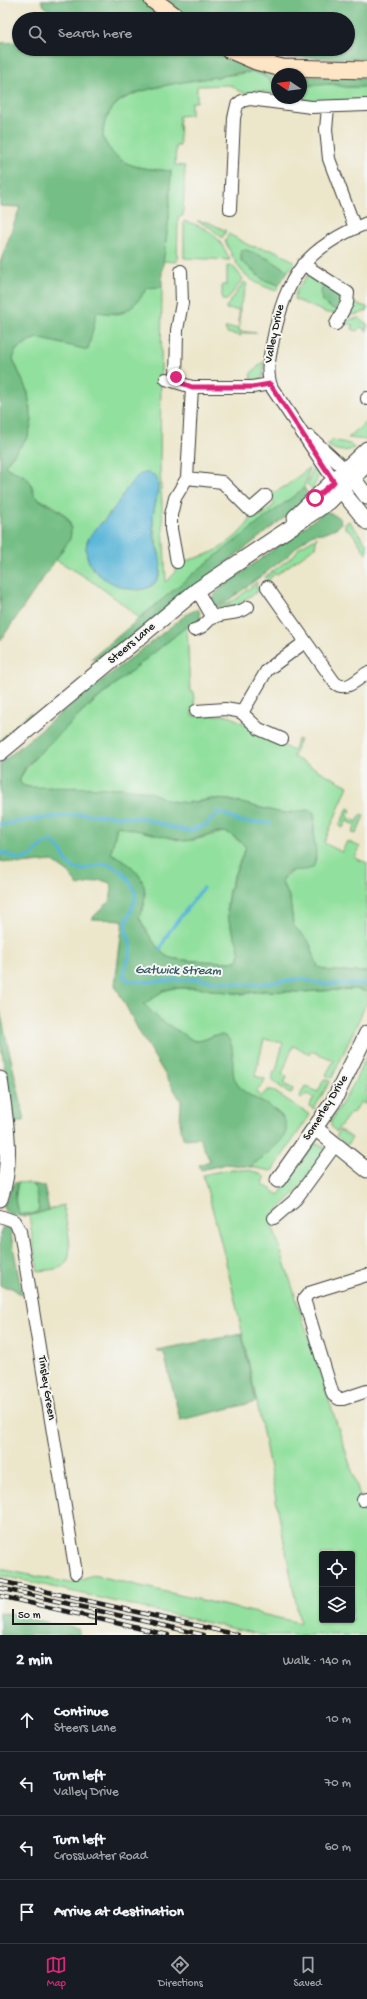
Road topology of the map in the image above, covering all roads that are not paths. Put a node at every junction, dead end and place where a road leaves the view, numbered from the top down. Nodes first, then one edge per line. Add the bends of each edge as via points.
1 (153, 0) edge
2 (169, 12) edge
3 (244, 56) edge
4 (367, 70) edge
5 (367, 106) edge
6 (328, 108) junction
7 (230, 209) dead end
8 (367, 223) edge
9 (355, 228) junction
10 (303, 264) junction
11 (181, 271) dead end
12 (336, 324) dead end
13 (270, 384) junction
14 (192, 387) junction
15 (297, 425) junction
16 (367, 449) edge
17 (367, 464) edge
18 (350, 474) junction
19 (187, 478) junction
20 (337, 486) junction
21 (266, 496) dead end
22 (367, 497) edge
23 (367, 522) edge
24 (177, 562) dead end
25 (267, 587) dead end
26 (197, 590) junction
27 (248, 607) dead end
28 (213, 618) junction
29 (194, 630) dead end
30 (305, 642) junction
31 (367, 673) edge
32 (196, 712) dead end
33 (242, 713) junction
34 (282, 739) dead end
35 (0, 753) edge
36 (367, 1033) edge
37 (0, 1079) edge
38 (315, 1128) junction
39 (336, 1144) junction
40 (367, 1170) edge
41 (278, 1180) dead end
42 (0, 1199) edge
43 (0, 1216) edge
44 (274, 1218) dead end
45 (367, 1275) edge
46 (367, 1391) edge
47 (76, 1573) dead end

1 - 2 main road
3 - 4 main road via 282,68
5 - 6 street
6 - 7 street via 250,99 237,105 233,128
6 - 9 street via 326,129 329,159
8 - 9 street, Valley Drive
9 - 10 street, Valley Drive via 322,247
10 - 12 street via 348,293 347,303
10 - 13 street, Valley Drive via 287,288 279,311 268,368
11 - 14 street via 182,303 171,380
13 - 14 street via 252,387
13 - 15 street, Valley Drive
14 - 19 street
15 - 18 street
15 - 20 street, Valley Drive
16 - 18 street, Steers Lane
17 - 18 street, Steers Lane
18 - 20 street, Steers Lane
18 - 22 street
19 - 21 street via 222,482 250,510
19 - 24 street via 176,495 171,511 171,529
20 - 23 street
20 - 26 street, Steers Lane via 268,542
25 - 30 street
26 - 28 street
26 - 35 street, Steers Lane
27 - 28 street via 239,613 228,613
28 - 29 street via 207,625
30 - 31 street via 337,685 347,686
30 - 33 street via 267,670
32 - 33 street via 225,709
33 - 34 street via 259,729
36 - 38 street, Somerley Drive via 338,1094
37 - 42 street via 7,1138 4,1188
38 - 39 street
38 - 41 street, Somerley Drive
39 - 40 street
39 - 44 street via 296,1199
43 - 47 street, Tinsley Green via 14,1221 20,1231
45 - 46 street via 309,1293 304,1299 333,1395 343,1399

